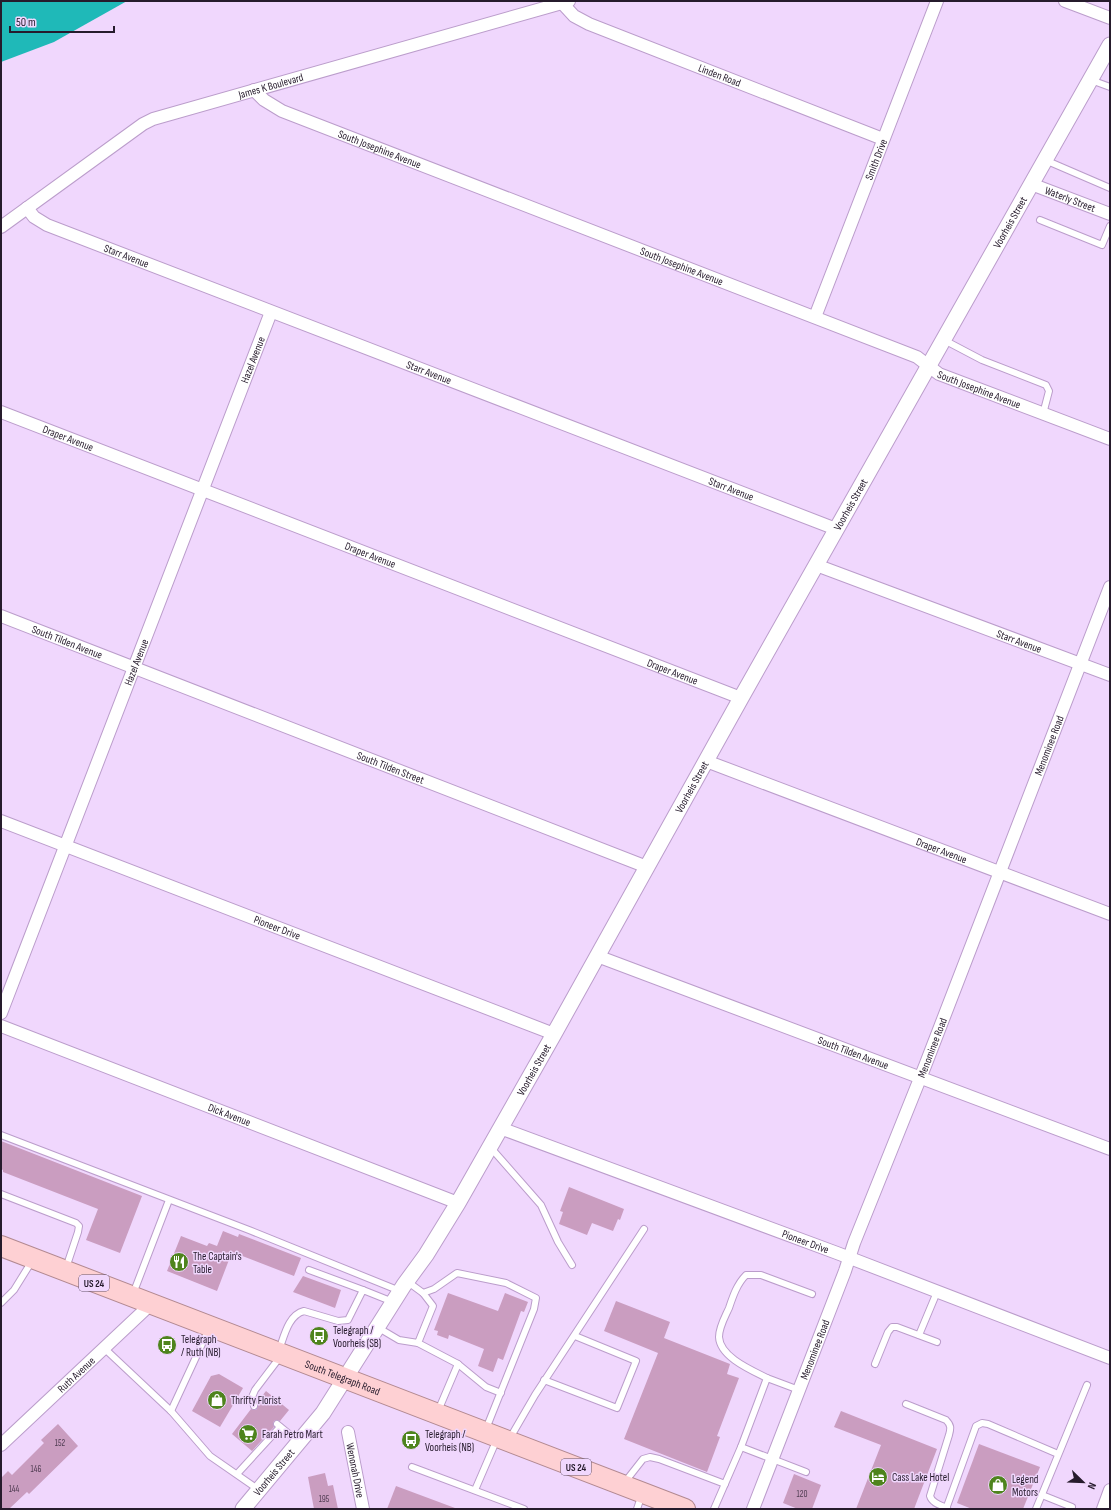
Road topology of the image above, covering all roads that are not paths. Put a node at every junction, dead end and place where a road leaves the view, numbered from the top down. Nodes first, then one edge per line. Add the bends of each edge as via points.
1 (937, 1) edge
2 (1065, 1) edge
3 (565, 2) edge
4 (1080, 4) edge
5 (1110, 18) edge
6 (1110, 45) edge
7 (1090, 80) junction
8 (1110, 88) edge
9 (254, 90) junction
10 (883, 139) junction
11 (1044, 160) junction
12 (1031, 184) junction
13 (1110, 188) edge
14 (27, 208) junction
15 (1110, 214) edge
16 (1040, 220) dead end
17 (1110, 226) edge
18 (1, 227) edge
19 (271, 312) junction
20 (815, 317) junction
21 (943, 339) junction
22 (928, 366) junction
23 (1, 412) edge
24 (1044, 414) junction
25 (1110, 439) edge
26 (203, 490) junction
27 (836, 530) junction
28 (816, 565) junction
29 (1110, 587) edge
30 (1, 616) edge
31 (1080, 664) junction
32 (134, 668) junction
33 (1110, 675) edge
34 (741, 698) junction
35 (706, 761) junction
36 (1, 821) edge
37 (65, 846) junction
38 (647, 867) junction
39 (999, 872) junction
40 (1110, 914) edge
41 (597, 956) junction
42 (1, 1013) edge
43 (1, 1026) edge
44 (554, 1034) junction
45 (919, 1078) junction
46 (500, 1128) junction
47 (1, 1135) edge
48 (490, 1147) junction
49 (1110, 1149) edge
50 (1, 1194) edge
51 (169, 1200) junction
52 (458, 1203) junction
53 (644, 1229) dead end
54 (1, 1246) edge
55 (849, 1258) junction
56 (33, 1259) junction
57 (572, 1265) dead end
58 (309, 1270) dead end
59 (65, 1271) junction
60 (363, 1290) junction
61 (400, 1292) junction
62 (937, 1292) junction
63 (423, 1293) junction
64 (812, 1294) dead end
65 (132, 1297) junction
66 (1, 1303) edge
67 (151, 1304) junction
68 (210, 1327) junction
69 (377, 1327) junction
70 (919, 1335) junction
71 (575, 1336) junction
72 (937, 1342) dead end
73 (418, 1343) junction
74 (104, 1348) junction
75 (280, 1354) junction
76 (1110, 1358) edge
77 (458, 1364) junction
78 (875, 1364) dead end
79 (767, 1378) junction
80 (344, 1379) junction
81 (544, 1380) junction
82 (1086, 1385) dead end
83 (799, 1390) junction
84 (501, 1393) junction
85 (906, 1404) dead end
86 (254, 1406) dead end
87 (171, 1412) junction
88 (437, 1414) junction
89 (348, 1432) dead end
90 (497, 1437) junction
91 (299, 1442) junction
92 (1, 1445) edge
93 (741, 1447) junction
94 (1058, 1454) junction
95 (772, 1459) junction
96 (412, 1466) dead end
97 (806, 1472) dead end
98 (237, 1474) junction
99 (725, 1484) junction
100 (623, 1485) junction
101 (259, 1490) junction
102 (475, 1490) junction
103 (1110, 1490) edge
104 (1042, 1495) junction
105 (640, 1501) edge
106 (1072, 1506) dead end
107 (947, 1508) edge
108 (243, 1509) edge
109 (363, 1509) edge
110 (524, 1509) edge
111 (685, 1509) edge
112 (714, 1509) edge
113 (753, 1509) edge
114 (1036, 1509) edge
115 (1103, 1509) edge

1 - 10 street, Smith Drive
2 - 4 street
3 - 9 street, James K Boulevard
3 - 10 street, Linden Road via 574,16 589,24
4 - 5 street
6 - 7 street, Voorheis Street
7 - 8 lane
7 - 11 street, Voorheis Street
9 - 14 street, James K Boulevard via 148,121
9 - 20 street, South Josephine Avenue via 282,110
10 - 20 street, Smith Drive
11 - 12 street, Voorheis Street
11 - 13 lane
12 - 15 street, Waterly Street
12 - 21 street, Voorheis Street
14 - 18 street, James K Boulevard
14 - 19 street, Starr Avenue via 34,217 47,225
16 - 17 lane via 1102,245
19 - 26 street, Hazel Avenue
19 - 27 street, Starr Avenue
20 - 22 street, South Josephine Avenue via 917,356
21 - 22 street, Voorheis Street
21 - 24 lane via 982,360 1046,385 1049,391
22 - 24 street, South Josephine Avenue via 939,374
22 - 27 street, Voorheis Street
23 - 26 street, Draper Avenue
24 - 25 street, South Josephine Avenue
26 - 32 street, Hazel Avenue
26 - 34 street, Draper Avenue
27 - 28 street, Voorheis Street
28 - 31 street, Starr Avenue
28 - 34 street, Voorheis Street
29 - 31 street, Menominee Road
30 - 32 street, South Tilden Avenue
31 - 33 street, Starr Avenue
31 - 39 street, Menominee Road
32 - 37 street, Hazel Avenue
32 - 38 street, South Tilden Street
34 - 35 street, Voorheis Street
35 - 38 street, Voorheis Street
35 - 39 street, Draper Avenue
36 - 37 street, Pioneer Drive
37 - 42 street, Hazel Avenue
37 - 44 street, Pioneer Drive
38 - 41 street, Voorheis Street
39 - 40 street, Draper Avenue
39 - 45 street, Menominee Road
41 - 44 street, Voorheis Street
41 - 45 street, South Tilden Avenue
43 - 52 street, Dick Avenue
44 - 46 street, Voorheis Street
45 - 49 street, South Tilden Avenue
45 - 55 street, Menominee Road
46 - 48 street, Voorheis Street
46 - 55 street, Pioneer Drive
47 - 51 lane
48 - 52 street, Voorheis Street
48 - 57 lane via 541,1205
50 - 59 lane via 76,1222 79,1226 78,1232
51 - 61 lane
51 - 65 lane
52 - 61 street, Voorheis Street
53 - 71 lane
54 - 56 highway, South Telegraph Road / US 24
55 - 62 street, Pioneer Drive
55 - 83 street, Menominee Road
56 - 59 highway, South Telegraph Road / US 24
56 - 66 lane via 14,1290
58 - 60 lane
59 - 65 highway, South Telegraph Road / US 24
60 - 61 lane
60 - 75 lane via 348,1320 338,1322 304,1311 298,1312 289,1324
61 - 63 lane
61 - 69 street, Voorheis Street
62 - 70 lane
62 - 76 street, Pioneer Drive
63 - 73 lane via 433,1306
63 - 84 lane via 434,1289 457,1273 506,1283 536,1298
64 - 79 lane via 760,1275 746,1275 739,1282 721,1326 720,1345 743,1366
65 - 67 highway, South Telegraph Road / US 24
67 - 68 highway, South Telegraph Road / US 24
67 - 74 street, Ruth Avenue
68 - 75 highway, South Telegraph Road / US 24
68 - 87 lane
69 - 73 lane via 399,1340
69 - 80 street, Voorheis Street
70 - 72 lane
70 - 78 lane via 892,1327
71 - 81 lane
71 - 81 lane via 636,1361 617,1408
73 - 77 lane
74 - 87 lane
74 - 92 street, Ruth Avenue
75 - 80 highway, South Telegraph Road / US 24
75 - 86 lane via 255,1390 252,1397
77 - 84 lane via 486,1387
77 - 88 lane
79 - 83 lane
79 - 93 lane
80 - 88 highway, South Telegraph Road / US 24
80 - 91 street, Voorheis Street via 323,1413
81 - 90 lane
82 - 94 lane
83 - 95 street, Menominee Road
84 - 90 lane
85 - 107 lane via 946,1420 951,1427 930,1496 935,1503
87 - 98 lane via 205,1451
88 - 90 highway, South Telegraph Road / US 24
89 - 109 street, Wenonah Drive
90 - 100 highway, South Telegraph Road / US 24
90 - 102 lane
91 - 98 lane via 279,1426
91 - 101 street, Voorheis Street
93 - 95 lane
93 - 99 lane
94 - 104 lane
94 - 107 lane via 982,1423 976,1426
95 - 97 lane
95 - 113 street, Menominee Road
96 - 102 lane
98 - 101 lane
99 - 100 lane via 650,1457 643,1459
99 - 112 lane
100 - 105 highway, South Telegraph Road / US 24
101 - 108 street, Voorheis Street
102 - 110 lane
103 - 115 street
104 - 106 lane
104 - 114 lane
105 - 111 highway, South Telegraph Road / US 24

